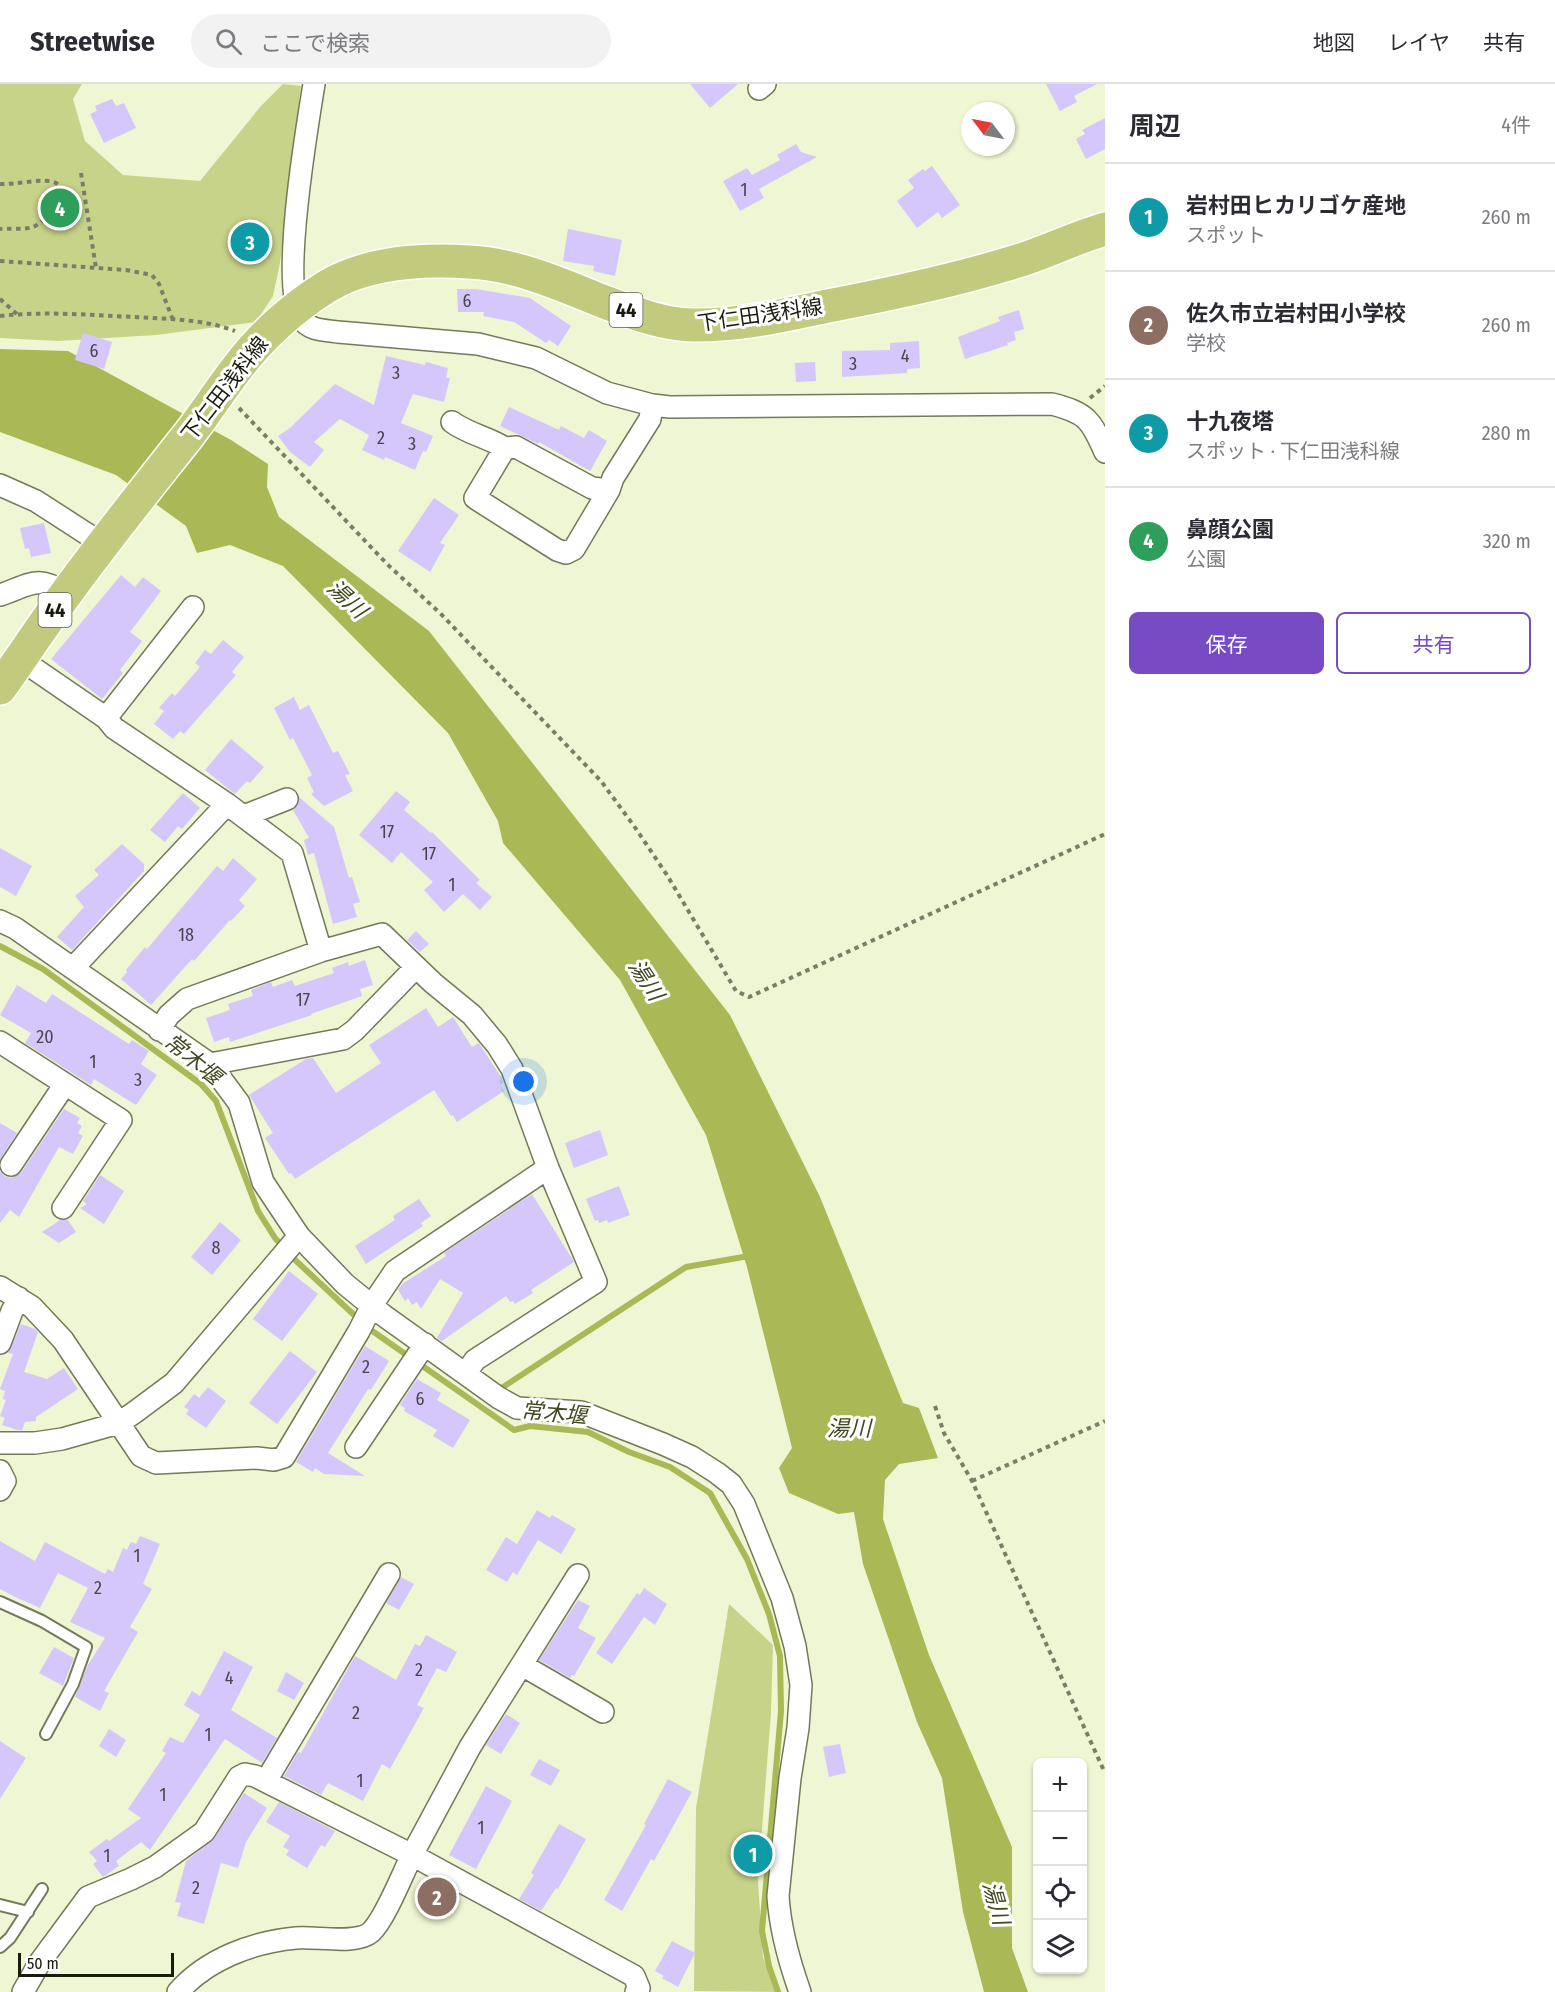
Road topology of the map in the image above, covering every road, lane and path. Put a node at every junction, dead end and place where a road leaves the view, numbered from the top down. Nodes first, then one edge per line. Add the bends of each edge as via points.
1 (314, 84) edge
2 (81, 173) dead end
3 (0, 184) edge
4 (0, 229) edge
5 (1105, 229) edge
6 (0, 261) edge
7 (96, 268) junction
8 (0, 299) edge
9 (296, 309) junction
10 (18, 314) junction
11 (0, 316) edge
12 (173, 320) junction
13 (254, 347) junction
14 (221, 391) junction
15 (652, 405) junction
16 (452, 422) dead end
17 (505, 448) junction
18 (1105, 452) edge
19 (0, 485) edge
20 (609, 490) junction
21 (108, 540) junction
22 (66, 594) junction
23 (0, 595) edge
24 (193, 607) dead end
25 (20, 659) junction
26 (0, 688) edge
27 (106, 718) junction
28 (287, 799) dead end
29 (235, 810) junction
30 (1105, 834) edge
31 (0, 921) edge
32 (321, 951) junction
33 (416, 967) junction
34 (73, 968) junction
35 (159, 1030) junction
36 (0, 1042) edge
37 (210, 1064) junction
38 (65, 1084) junction
39 (11, 1165) dead end
40 (548, 1168) junction
41 (63, 1208) dead end
42 (295, 1240) junction
43 (0, 1287) edge
44 (19, 1298) junction
45 (366, 1317) junction
46 (0, 1343) edge
47 (419, 1355) junction
48 (466, 1373) junction
49 (935, 1406) dead end
50 (1105, 1420) edge
51 (119, 1423) junction
52 (0, 1443) edge
53 (356, 1447) dead end
54 (0, 1471) edge
55 (972, 1481) junction
56 (0, 1490) edge
57 (389, 1574) dead end
58 (578, 1575) dead end
59 (0, 1602) edge
60 (522, 1665) junction
61 (603, 1712) dead end
62 (46, 1734) dead end
63 (1105, 1773) edge
64 (266, 1781) junction
65 (412, 1855) junction
66 (42, 1889) dead end
67 (0, 1905) edge
68 (28, 1912) junction
69 (0, 1947) edge
70 (23, 1992) edge
71 (178, 1992) edge
72 (636, 1992) edge
73 (800, 1992) edge

1 - 9 street via 292,264
2 - 7 path
3 - 4 path via 47,181 59,186 60,194 41,223 32,228
5 - 9 main road, 下仁田浅科線 / 44 via 944,282 811,310 720,324 665,322 514,270 450,261 407,263 355,274 325,288
6 - 7 path
7 - 12 path via 152,275
8 - 10 path
9 - 13 main road, 下仁田浅科線 / 44
9 - 15 street via 307,325 318,330 478,344 519,353 555,366 607,393
10 - 11 path
10 - 12 path
12 - 13 path via 226,328
13 - 14 main road, 下仁田浅科線 / 44
14 - 21 main road, 下仁田浅科線 / 44
14 - 30 path via 601,781 667,875 736,991 749,997
15 - 18 street via 1052,404 1088,419
15 - 20 street via 650,419
16 - 17 street
17 - 20 street via 516,447 592,488
17 - 20 street via 475,498 557,550 566,553 574,549
19 - 21 street
21 - 22 main road, 下仁田浅科線 / 44
22 - 23 street via 44,582
22 - 25 main road, 下仁田浅科線 / 44
24 - 27 street
25 - 26 main road, 下仁田浅科線 / 44
25 - 27 street
27 - 29 street via 114,728
28 - 29 street
29 - 32 street via 292,853
29 - 34 street
31 - 34 street
32 - 33 street via 382,934
32 - 35 street via 187,999
33 - 37 street via 343,1039
33 - 40 street via 472,1015 497,1045 512,1069
34 - 35 street
35 - 37 street
36 - 38 street
37 - 42 street via 239,1103 263,1182
38 - 39 street
38 - 41 street via 121,1120
40 - 45 street via 395,1271
40 - 48 street via 596,1282 475,1360
42 - 45 street via 345,1284
42 - 51 street via 174,1383
43 - 44 street
44 - 46 street
44 - 51 street via 63,1340
45 - 47 street
45 - 51 street via 285,1456 274,1460 149,1461 141,1456
47 - 48 street
47 - 53 street
48 - 73 street via 517,1408 581,1412 692,1457 730,1484 744,1504 782,1598 801,1685 778,1896 787,1953
49 - 55 path via 944,1433
50 - 55 path
51 - 52 street via 62,1439
54 - 56 street via 5,1481
55 - 63 path
57 - 64 street
58 - 60 street
59 - 62 lane via 86,1647 73,1684
60 - 61 street
60 - 65 street via 470,1747
64 - 65 street
64 - 70 street via 245,1774 238,1777 204,1832 155,1867 88,1897
65 - 71 street via 379,1922 361,1938 298,1937 236,1952 213,1963
65 - 72 street via 634,1976 639,1988
66 - 68 lane
67 - 68 lane
68 - 69 lane

